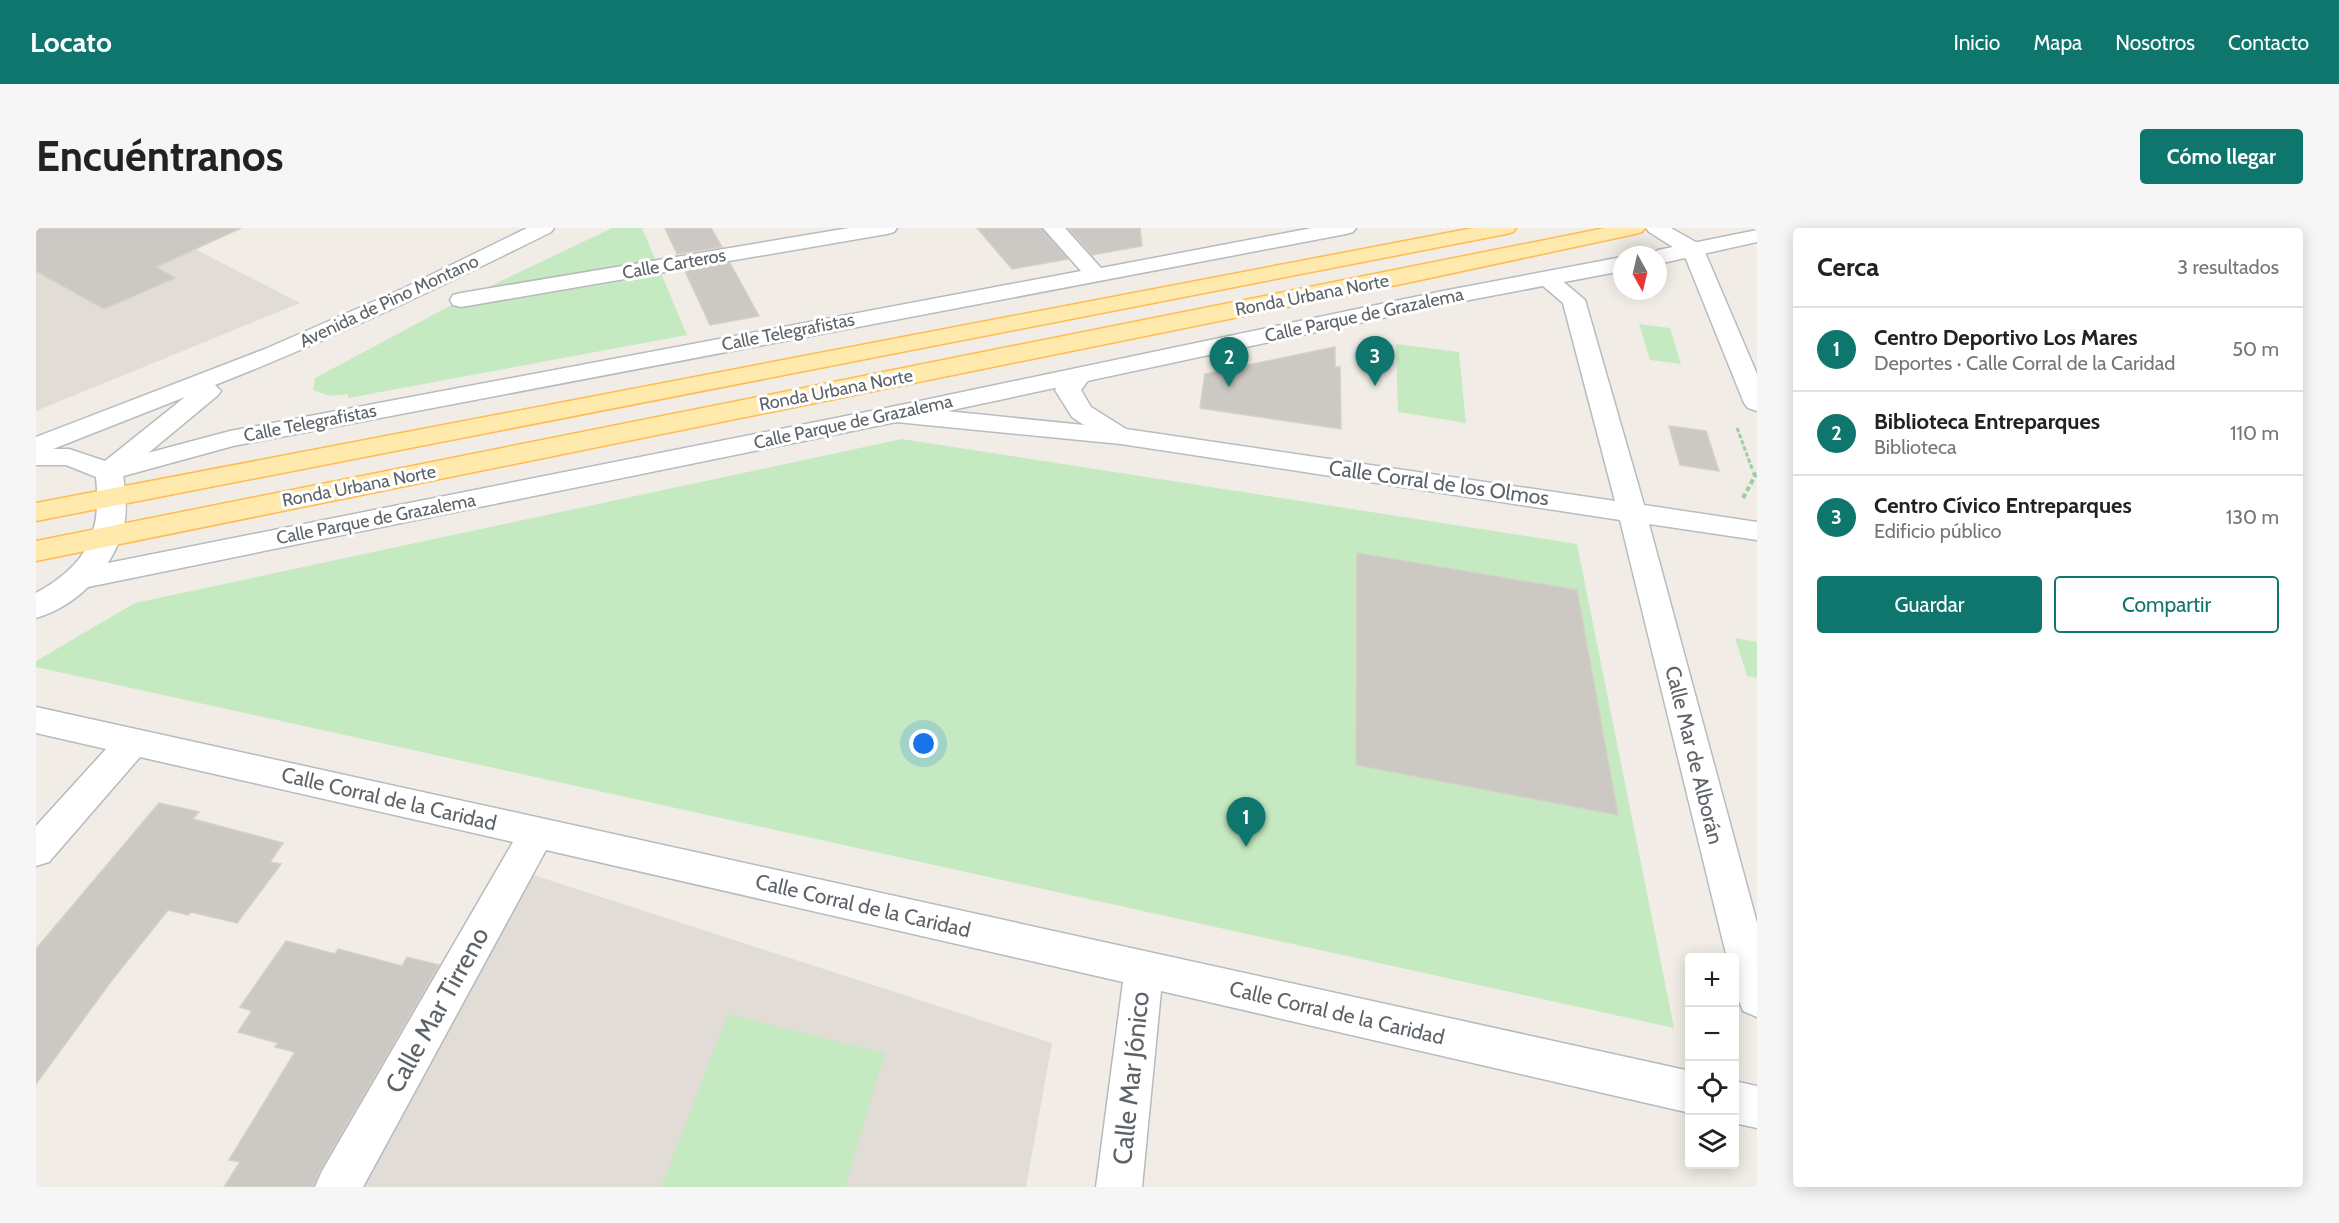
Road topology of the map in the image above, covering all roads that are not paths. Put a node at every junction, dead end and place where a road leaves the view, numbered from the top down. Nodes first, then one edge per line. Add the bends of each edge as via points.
1 (544, 228) edge
2 (887, 228) edge
3 (1053, 228) edge
4 (1346, 228) edge
5 (1506, 228) edge
6 (1635, 228) edge
7 (1656, 228) edge
8 (1489, 230) edge
9 (1757, 236) edge
10 (1693, 250) junction
11 (1667, 255) edge
12 (1613, 266) edge
13 (1095, 274) junction
14 (1546, 279) junction
15 (461, 300) dead end
16 (233, 371) junction
17 (1081, 374) junction
18 (1757, 403) edge
19 (896, 414) junction
20 (166, 424) junction
21 (1120, 436) junction
22 (230, 439) junction
23 (36, 446) edge
24 (36, 457) edge
25 (111, 485) junction
26 (36, 512) edge
27 (1632, 512) junction
28 (1757, 531) edge
29 (109, 536) junction
30 (36, 551) edge
31 (83, 578) junction
32 (36, 607) edge
33 (36, 720) edge
34 (133, 742) junction
35 (537, 833) junction
36 (36, 851) edge
37 (1144, 969) junction
38 (1757, 998) edge
39 (1685, 1091) edge
40 (1739, 1103) edge
41 (1757, 1107) edge
42 (338, 1187) edge
43 (1119, 1187) edge

1 - 16 street, Avenida de Pino Montano via 410,294
2 - 15 street, Calle Carteros
3 - 13 street
4 - 13 street, Calle Telegrafistas
5 - 8 main road, Ronda Urbana Norte
6 - 29 main road, Ronda Urbana Norte
7 - 10 street
8 - 25 main road, Ronda Urbana Norte
9 - 10 street
10 - 11 street
10 - 18 street
12 - 14 street, Calle Parque de Grazalema
13 - 22 street, Calle Telegrafistas
14 - 17 street, Calle Parque de Grazalema
14 - 27 street, Calle Mar de Alborán via 1574,300
16 - 20 street
16 - 23 street
17 - 19 street, Calle Parque de Grazalema
17 - 21 street via 1068,390 1081,412
19 - 21 street, Calle Corral de los Olmos
19 - 31 street, Calle Parque de Grazalema
20 - 22 street via 185,440
20 - 25 street
21 - 27 street, Calle Corral de los Olmos
22 - 25 street
24 - 25 street via 69,458
25 - 26 main road, Ronda Urbana Norte
25 - 29 street
27 - 28 street, Calle Corral de los Olmos
27 - 38 street, Calle Mar de Alborán
29 - 30 main road, Ronda Urbana Norte
29 - 31 street
31 - 32 street
33 - 34 street, Calle Corral de la Caridad
34 - 35 street, Calle Corral de la Caridad
34 - 36 street
35 - 37 street, Calle Corral de la Caridad
35 - 42 street, Calle Mar Tirreno
37 - 39 street, Calle Corral de la Caridad
37 - 43 street, Calle Mar Jónico
40 - 41 street

